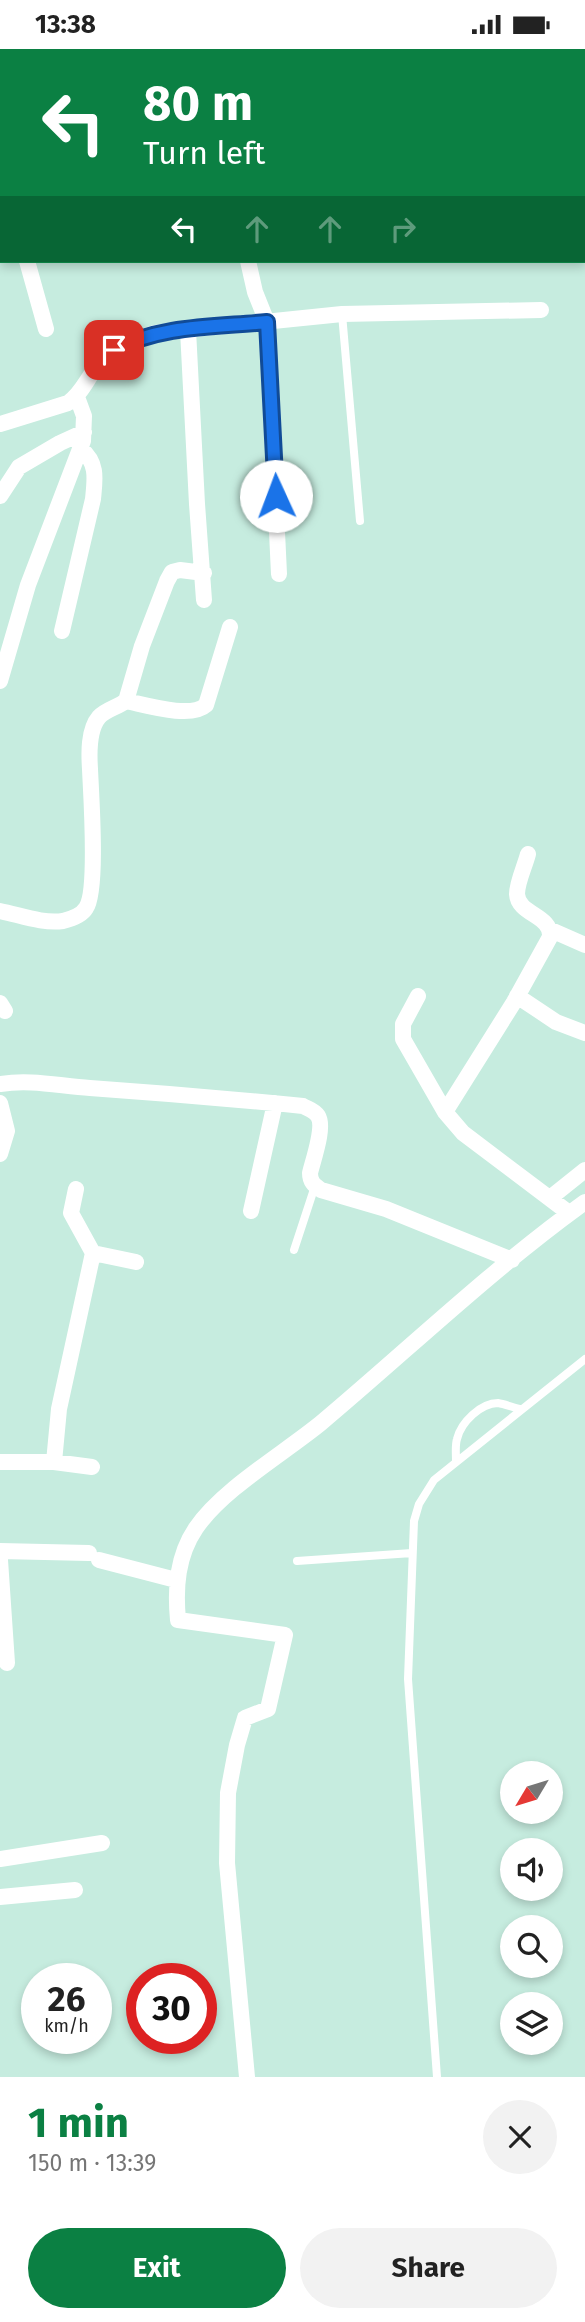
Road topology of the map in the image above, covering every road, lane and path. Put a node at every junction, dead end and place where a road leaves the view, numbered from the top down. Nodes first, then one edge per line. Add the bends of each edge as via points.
1 (28, 263) edge
2 (248, 263) edge
3 (541, 310) dead end
4 (342, 314) junction
5 (267, 322) junction
6 (46, 330) dead end
7 (188, 330) junction
8 (77, 397) junction
9 (0, 425) edge
10 (85, 432) junction
11 (81, 449) junction
12 (0, 496) edge
13 (360, 521) dead end
14 (204, 573) junction
15 (279, 574) dead end
16 (204, 600) dead end
17 (230, 627) dead end
18 (62, 631) dead end
19 (0, 681) edge
20 (126, 701) junction
21 (528, 855) dead end
22 (0, 911) edge
23 (551, 930) junction
24 (585, 945) edge
25 (418, 996) dead end
26 (517, 996) junction
27 (585, 1033) edge
28 (0, 1084) edge
29 (0, 1103) edge
30 (275, 1103) junction
31 (445, 1112) junction
32 (0, 1154) edge
33 (585, 1170) edge
34 (315, 1186) junction
35 (76, 1189) dead end
36 (550, 1198) junction
37 (585, 1202) edge
38 (251, 1211) dead end
39 (569, 1213) junction
40 (294, 1249) dead end
41 (93, 1253) junction
42 (512, 1260) junction
43 (136, 1262) dead end
44 (585, 1359) edge
45 (520, 1409) junction
46 (456, 1461) junction
47 (0, 1462) edge
48 (54, 1462) junction
49 (92, 1467) dead end
50 (0, 1551) edge
51 (412, 1553) junction
52 (0, 1560) edge
53 (297, 1561) dead end
54 (176, 1580) junction
55 (7, 1663) dead end
56 (102, 1843) dead end
57 (0, 1859) edge
58 (75, 1890) dead end
59 (0, 1897) edge
60 (247, 2077) edge
61 (437, 2077) edge

1 - 6 street
2 - 5 street
3 - 4 street
4 - 5 street
4 - 13 lane
5 - 7 street
5 - 15 street
7 - 8 street via 155,333 114,350
7 - 14 street
8 - 9 street
8 - 10 street
10 - 11 street
10 - 12 street via 19,467
11 - 18 street via 93,462 93,499
11 - 19 street via 28,585
14 - 16 street
14 - 20 street via 172,572
17 - 20 street via 203,709 184,712
20 - 22 street via 99,716 93,727 89,752 92,891 88,906 64,921
21 - 23 street via 517,894
23 - 24 street
23 - 26 street
25 - 31 street via 403,1024 402,1039
26 - 27 street via 556,1022
26 - 31 street
28 - 30 street via 45,1082
29 - 32 street via 6,1131
30 - 34 street via 303,1106 319,1117 310,1173
30 - 38 street
31 - 36 street via 463,1133
33 - 36 street
34 - 40 lane
34 - 42 street
35 - 41 street via 71,1213
36 - 39 street
37 - 39 street
39 - 42 street
41 - 43 street
41 - 48 street via 59,1409
42 - 54 street via 219,1502 195,1529
44 - 45 lane
45 - 46 lane
45 - 46 lane via 498,1403 474,1414 457,1439
46 - 51 lane via 434,1480 419,1504
47 - 48 street
48 - 49 street
50 - 54 street via 94,1556
51 - 53 lane
51 - 61 lane via 408,1679
52 - 55 street
54 - 60 street via 178,1620 285,1635 268,1709 246,1718 228,1793 227,1863
56 - 57 street
58 - 59 street

